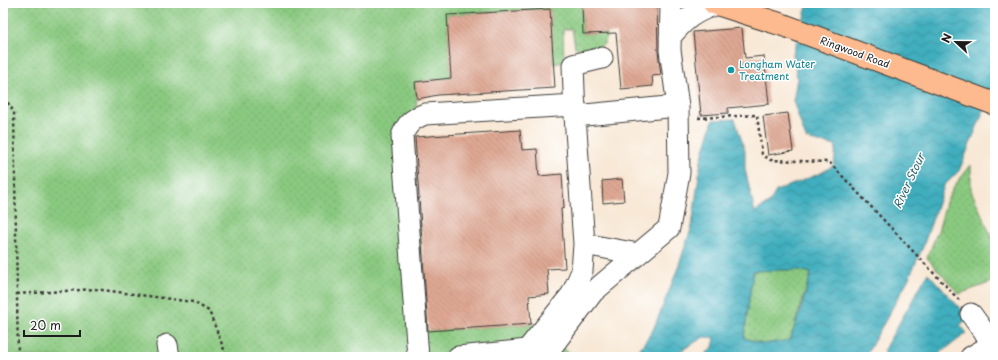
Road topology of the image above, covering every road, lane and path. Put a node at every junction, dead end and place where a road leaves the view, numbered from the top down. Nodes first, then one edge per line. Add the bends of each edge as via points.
1 (343, 3) edge
2 (355, 3) edge
3 (671, 3) edge
4 (715, 4) edge
5 (670, 37) junction
6 (602, 58) dead end
7 (3, 99) edge
8 (995, 104) edge
9 (575, 110) junction
10 (678, 113) junction
11 (584, 244) junction
12 (638, 254) junction
13 (16, 294) junction
14 (971, 314) joint
15 (993, 343) edge
16 (18, 357) edge
17 (227, 357) edge
18 (418, 357) edge
19 (458, 357) edge
20 (544, 357) edge
21 (971, 357) edge

1 - 2 path
3 - 5 lane
4 - 5 lane via 696,12
4 - 8 highway, Ringwood Road via 786,26
5 - 10 lane
6 - 9 lane via 573,65
7 - 13 path via 14,112
9 - 10 lane
9 - 11 lane
9 - 18 lane via 425,114 406,124 402,136
10 - 12 lane via 679,172 669,228
10 - 14 path via 757,115 762,154 770,160 829,162
11 - 12 lane
11 - 19 lane via 582,271 572,294 527,350
12 - 20 lane via 593,292
13 - 16 path
13 - 17 path via 95,289 193,302 210,311
14 - 15 lane
15 - 21 lane

